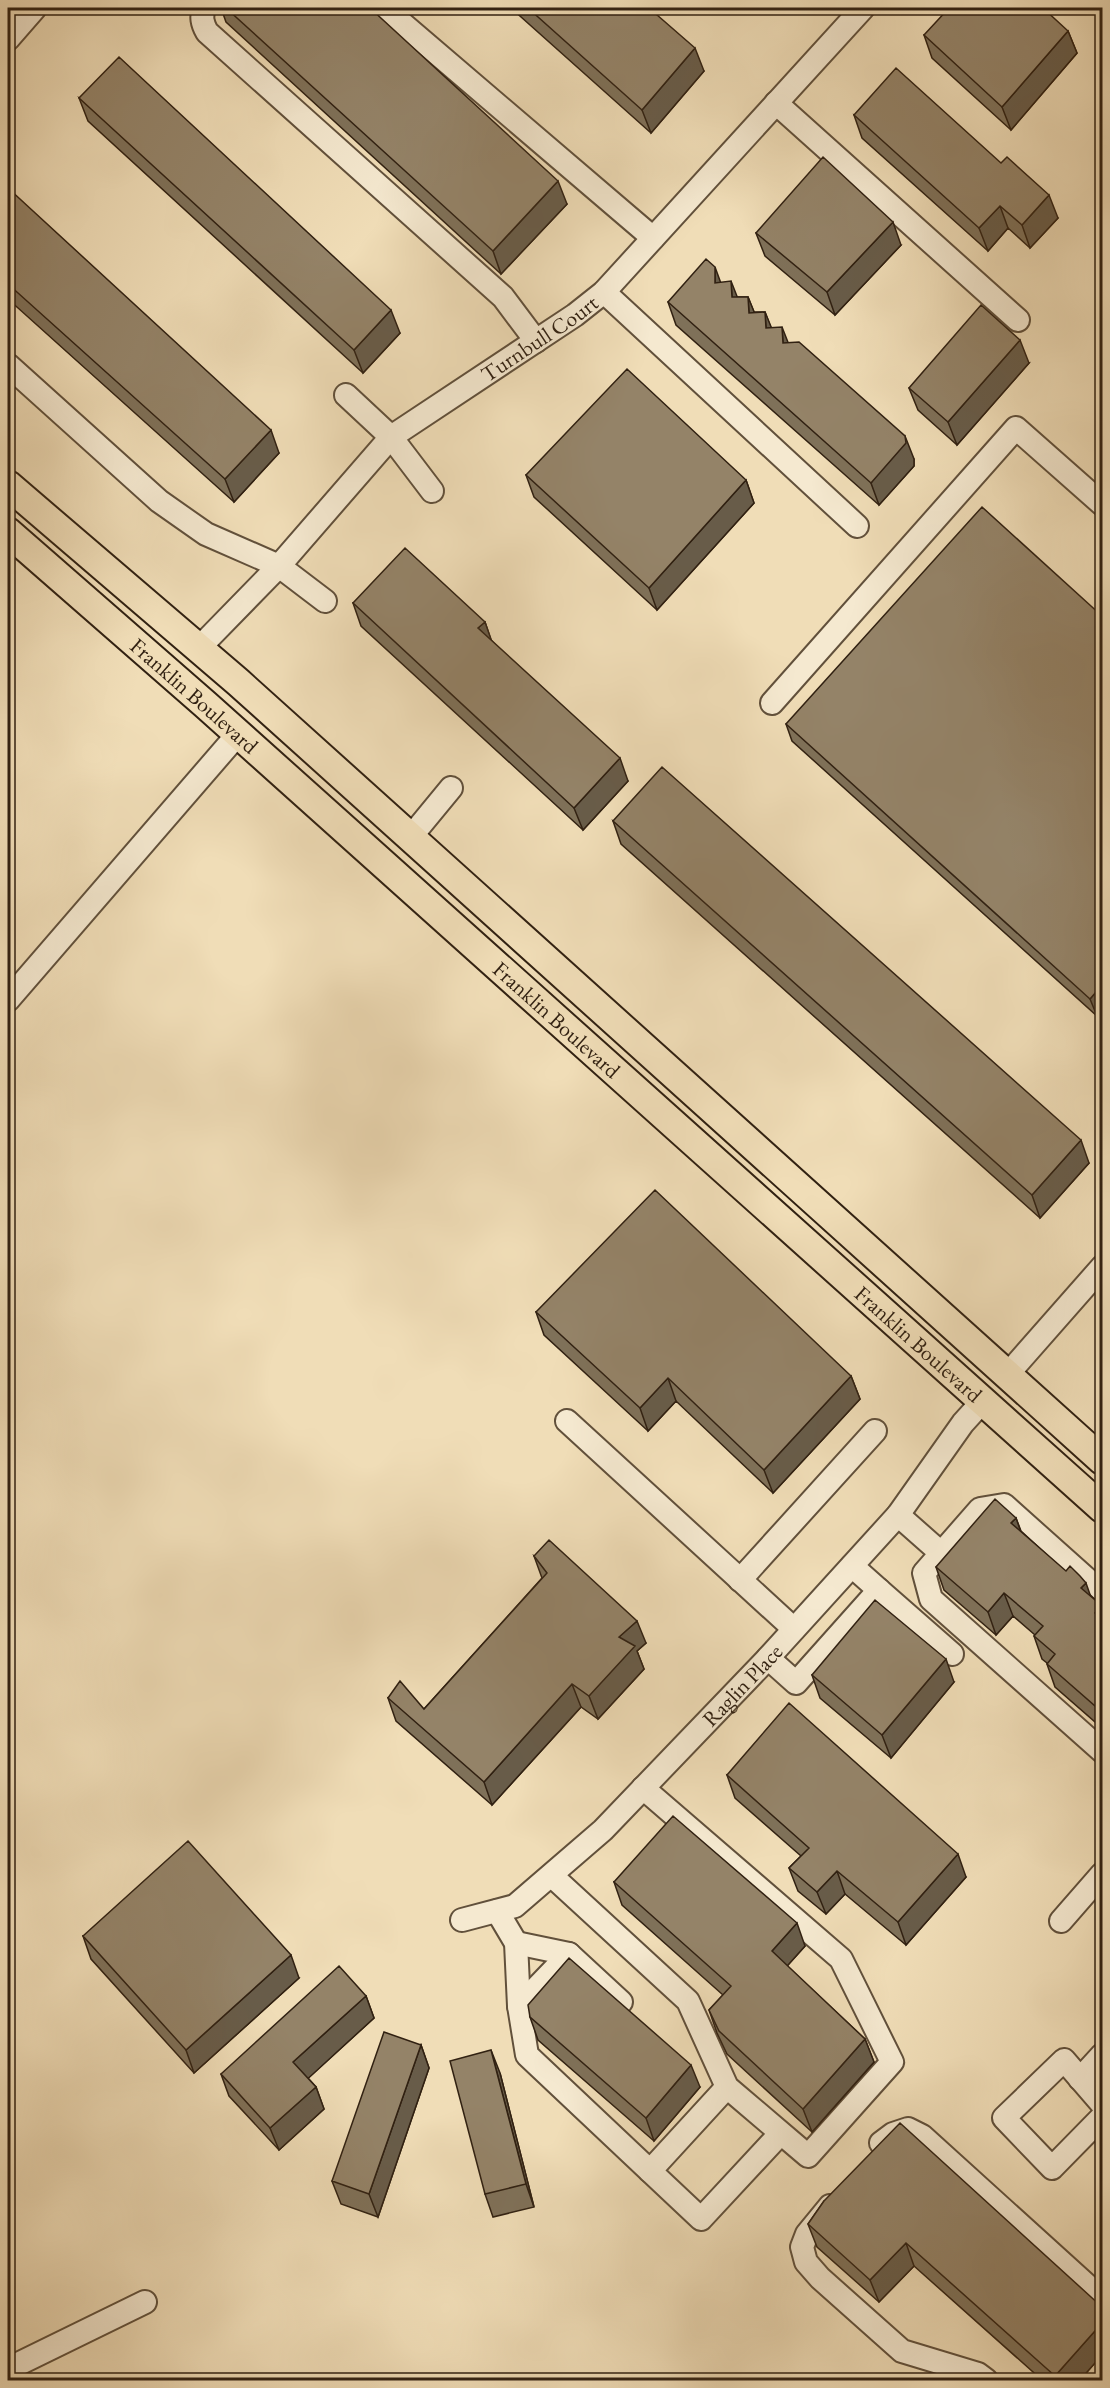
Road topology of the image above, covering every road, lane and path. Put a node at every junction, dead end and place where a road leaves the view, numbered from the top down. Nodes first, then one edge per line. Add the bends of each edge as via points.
1 (35, 8) edge
2 (204, 8) edge
3 (384, 8) edge
4 (862, 8) edge
5 (8, 39) edge
6 (776, 103) junction
7 (653, 238) junction
8 (604, 292) junction
9 (1018, 320) dead end
10 (536, 341) junction
11 (8, 365) edge
12 (346, 395) dead end
13 (391, 438) junction
14 (8, 485) edge
15 (432, 491) dead end
16 (1102, 504) edge
17 (857, 526) dead end
18 (8, 532) edge
19 (279, 566) junction
20 (325, 601) dead end
21 (198, 649) junction
22 (772, 704) dead end
23 (238, 734) junction
24 (452, 788) dead end
25 (410, 839) junction
26 (8, 1000) edge
27 (1102, 1267) edge
28 (1007, 1375) junction
29 (983, 1401) junction
30 (567, 1421) dead end
31 (875, 1431) dead end
32 (1102, 1460) edge
33 (1102, 1508) edge
34 (897, 1515) junction
35 (941, 1553) junction
36 (852, 1566) junction
37 (740, 1580) junction
38 (879, 1590) junction
39 (1102, 1595) edge
40 (794, 1629) junction
41 (952, 1654) dead end
42 (768, 1658) junction
43 (1102, 1751) edge
44 (643, 1788) junction
45 (1102, 1874) edge
46 (552, 1876) junction
47 (497, 1911) junction
48 (462, 1920) dead end
49 (1061, 1921) dead end
50 (516, 1943) junction
51 (569, 1954) junction
52 (621, 2002) edge
53 (519, 2006) junction
54 (1102, 2055) edge
55 (1080, 2079) junction
56 (727, 2087) junction
57 (1102, 2104) edge
58 (1102, 2117) edge
59 (780, 2134) junction
60 (866, 2162) edge
61 (650, 2171) junction
62 (844, 2189) edge
63 (1102, 2300) edge
64 (145, 2302) dead end
65 (8, 2369) edge
66 (986, 2380) edge

1 - 5 street
2 - 10 street via 203,25 207,32 503,297
3 - 7 street
4 - 6 street, Turnbull Court
6 - 7 street, Turnbull Court
6 - 9 street
7 - 8 street, Turnbull Court
8 - 10 street, Turnbull Court
8 - 17 street
10 - 13 street, Turnbull Court
11 - 19 street via 159,501 206,534
12 - 13 street
13 - 15 street
13 - 19 street, Turnbull Court
14 - 21 main road, Franklin Boulevard
16 - 22 street via 1016,428
18 - 23 main road, Franklin Boulevard
19 - 20 street
19 - 21 street, Turnbull Court
21 - 25 main road, Franklin Boulevard
23 - 26 street
23 - 29 main road, Franklin Boulevard
24 - 25 street
25 - 28 main road, Franklin Boulevard
27 - 28 street
28 - 32 main road, Franklin Boulevard
29 - 33 main road, Franklin Boulevard
29 - 34 street, Raglin Place
30 - 37 street
31 - 37 street
34 - 35 street
34 - 36 street, Raglin Place
35 - 39 street via 980,1509 1004,1505
35 - 43 street via 924,1573 931,1599
36 - 38 street
36 - 40 street, Raglin Place
37 - 40 street
38 - 41 street
38 - 42 street via 796,1683
40 - 42 street, Raglin Place
42 - 44 street, Raglin Place
44 - 46 street, Raglin Place
44 - 59 street via 841,1959 892,2062 808,2156
45 - 49 street
46 - 47 street, Raglin Place via 515,1906
46 - 56 street via 688,2001
47 - 48 street, Raglin Place
47 - 50 street
50 - 51 street
50 - 53 street
51 - 52 street
51 - 53 street
53 - 61 street via 526,2055
54 - 55 street
55 - 57 street
55 - 58 street via 1064,2060 1005,2118 1052,2168
56 - 59 street
56 - 61 street
59 - 61 street via 701,2219
60 - 63 street via 893,2134 908,2129 922,2136
62 - 66 street via 807,2234 802,2247 806,2262 902,2351 978,2374
64 - 65 street

